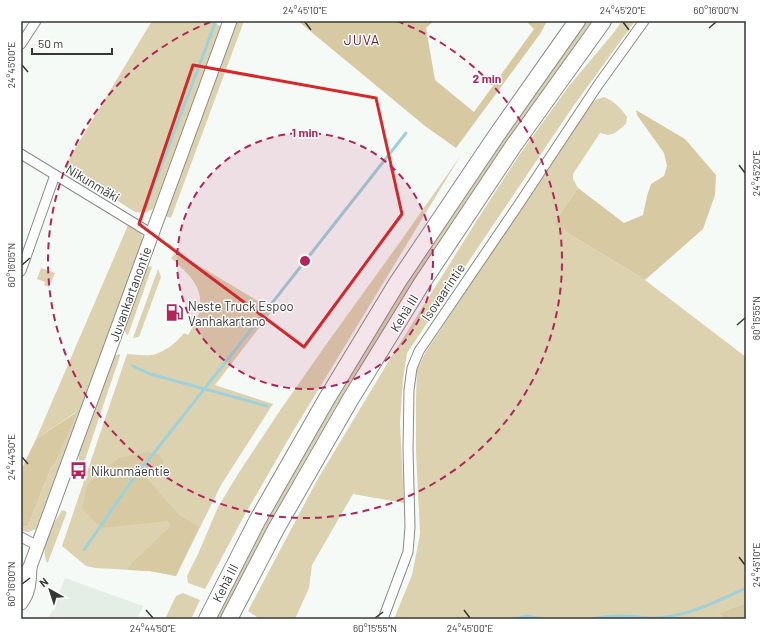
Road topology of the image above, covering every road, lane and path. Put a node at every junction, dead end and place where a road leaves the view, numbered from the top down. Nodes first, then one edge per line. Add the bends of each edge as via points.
1 (36, 21) edge
2 (230, 21) edge
3 (577, 21) edge
4 (602, 21) edge
5 (644, 21) edge
6 (22, 41) edge
7 (21, 154) edge
8 (55, 175) junction
9 (152, 234) junction
10 (21, 271) edge
11 (21, 537) edge
12 (38, 546) junction
13 (30, 567) junction
14 (21, 580) edge
15 (21, 603) edge
16 (207, 619) edge
17 (229, 619) edge
18 (384, 619) edge

1 - 6 street
2 - 9 main road, Juvankartanontie
3 - 16 highway, Kehä III via 397,283 261,514
4 - 17 highway, Kehä III via 514,145 422,283 342,413 276,529
5 - 18 street, Isovaarintie via 419,351 412,368 409,390 408,552
7 - 8 street, Nikunmäki
8 - 9 street, Nikunmäki
8 - 10 street
9 - 12 main road, Juvankartanontie
11 - 12 street
12 - 13 main road, Juvankartanontie
13 - 14 main road, Juvankartanontie
13 - 15 main road, Juvankartanontie via 29,586

